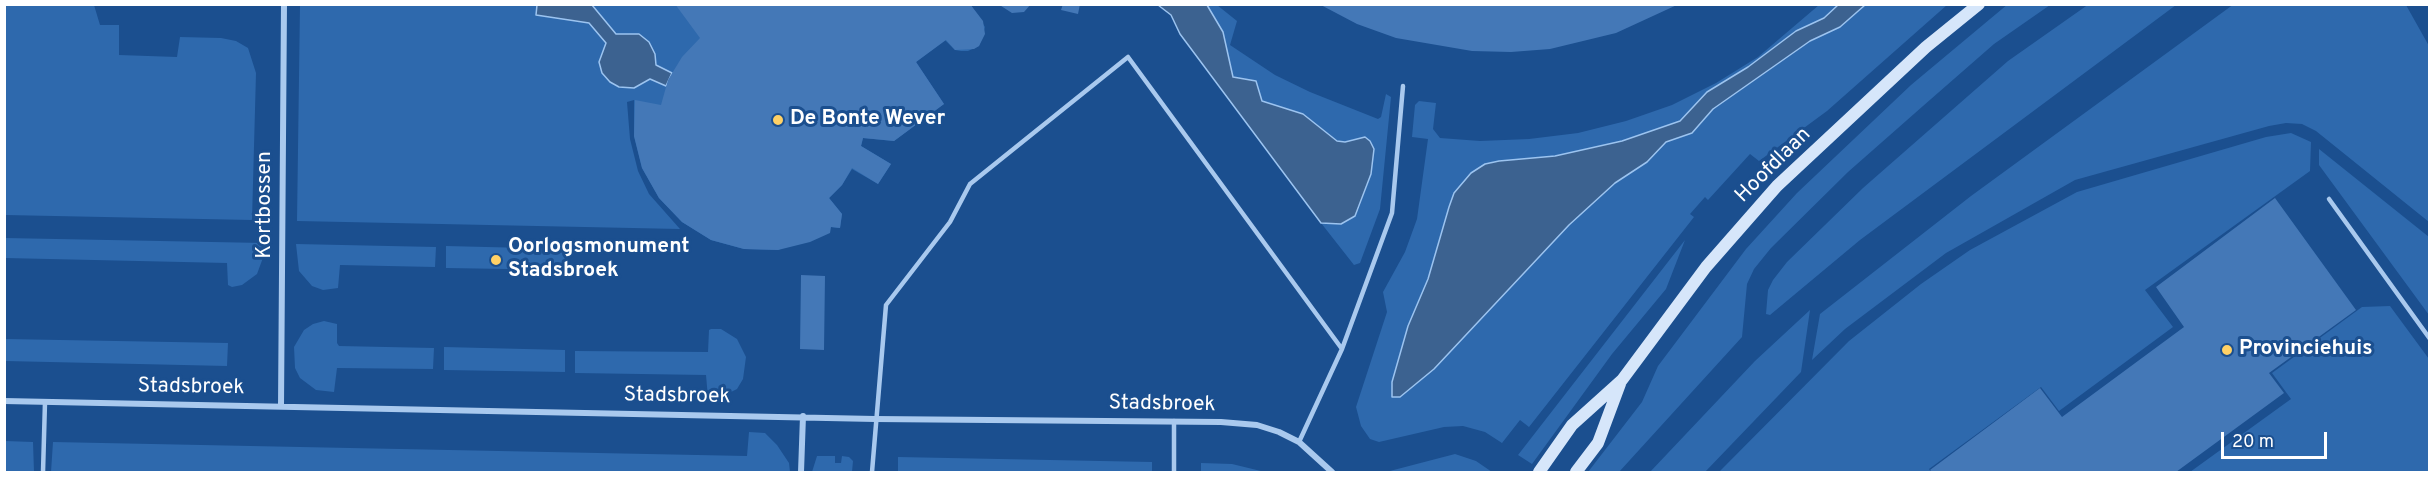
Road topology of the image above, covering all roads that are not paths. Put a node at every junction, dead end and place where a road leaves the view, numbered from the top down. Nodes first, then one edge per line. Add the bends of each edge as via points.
1 (284, 4) edge
2 (1979, 4) edge
3 (1403, 86) dead end
4 (2329, 199) dead end
5 (2430, 339) edge
6 (1341, 349) junction
7 (1622, 380) junction
8 (4, 401) edge
9 (45, 402) junction
10 (281, 406) junction
11 (803, 416) junction
12 (875, 419) junction
13 (1174, 421) junction
14 (1299, 442) junction
15 (43, 472) edge
16 (801, 472) edge
17 (872, 472) edge
18 (1174, 472) edge
19 (1332, 472) edge
20 (1539, 472) edge
21 (1576, 472) edge

1 - 10 street, Kortbossen
2 - 7 street, Hoofdlaan via 1926,47 1777,186 1707,267
3 - 6 lane via 1392,213
4 - 5 lane
6 - 12 lane via 1128,57 970,184 950,222 886,305
6 - 14 lane
7 - 20 street, Hoofdlaan via 1572,425
7 - 21 street, Hoofdlaan via 1598,444
8 - 9 street, Stadsbroek
9 - 10 street, Stadsbroek
9 - 15 lane
10 - 11 street, Stadsbroek
11 - 12 street, Stadsbroek
11 - 16 street
12 - 13 street, Stadsbroek
12 - 17 lane
13 - 14 street, Stadsbroek via 1257,424
13 - 18 lane
14 - 19 street, Stadsbroek

